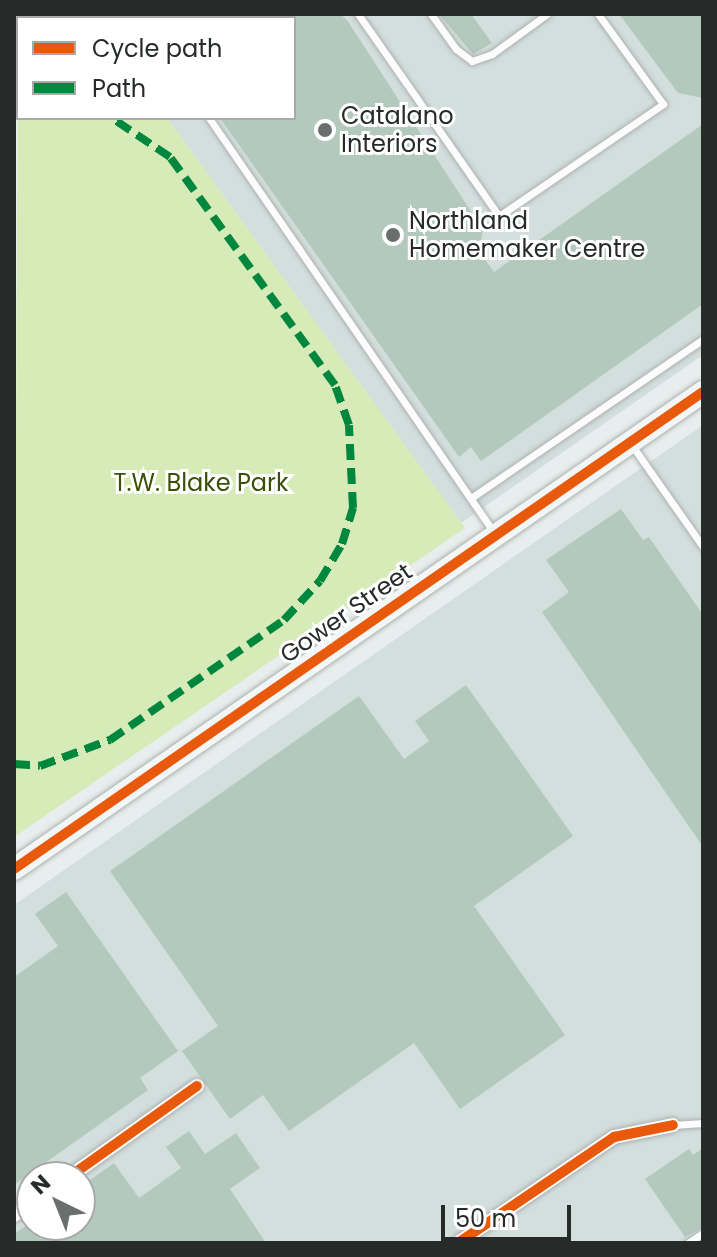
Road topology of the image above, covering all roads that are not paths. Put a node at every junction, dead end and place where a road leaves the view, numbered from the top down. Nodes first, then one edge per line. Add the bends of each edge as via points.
1 (358, 14) edge
2 (431, 14) edge
3 (547, 14) edge
4 (598, 14) edge
5 (210, 120) edge
6 (703, 339) edge
7 (703, 392) edge
8 (630, 442) junction
9 (471, 498) junction
10 (496, 534) junction
11 (703, 547) edge
12 (14, 869) edge
13 (197, 1086) dead end
14 (703, 1123) edge
15 (673, 1125) joint
16 (92, 1161) edge
17 (703, 1233) edge
18 (458, 1243) edge
19 (688, 1243) edge

1 - 4 lane via 499,216 663,104
2 - 3 lane via 465,59 478,61
5 - 9 lane
6 - 9 lane
7 - 8 street, Gower Street
8 - 10 street, Gower Street
8 - 11 lane
9 - 10 lane
10 - 12 street, Gower Street
13 - 16 street
14 - 15 lane
15 - 18 street via 614,1137
17 - 19 lane

